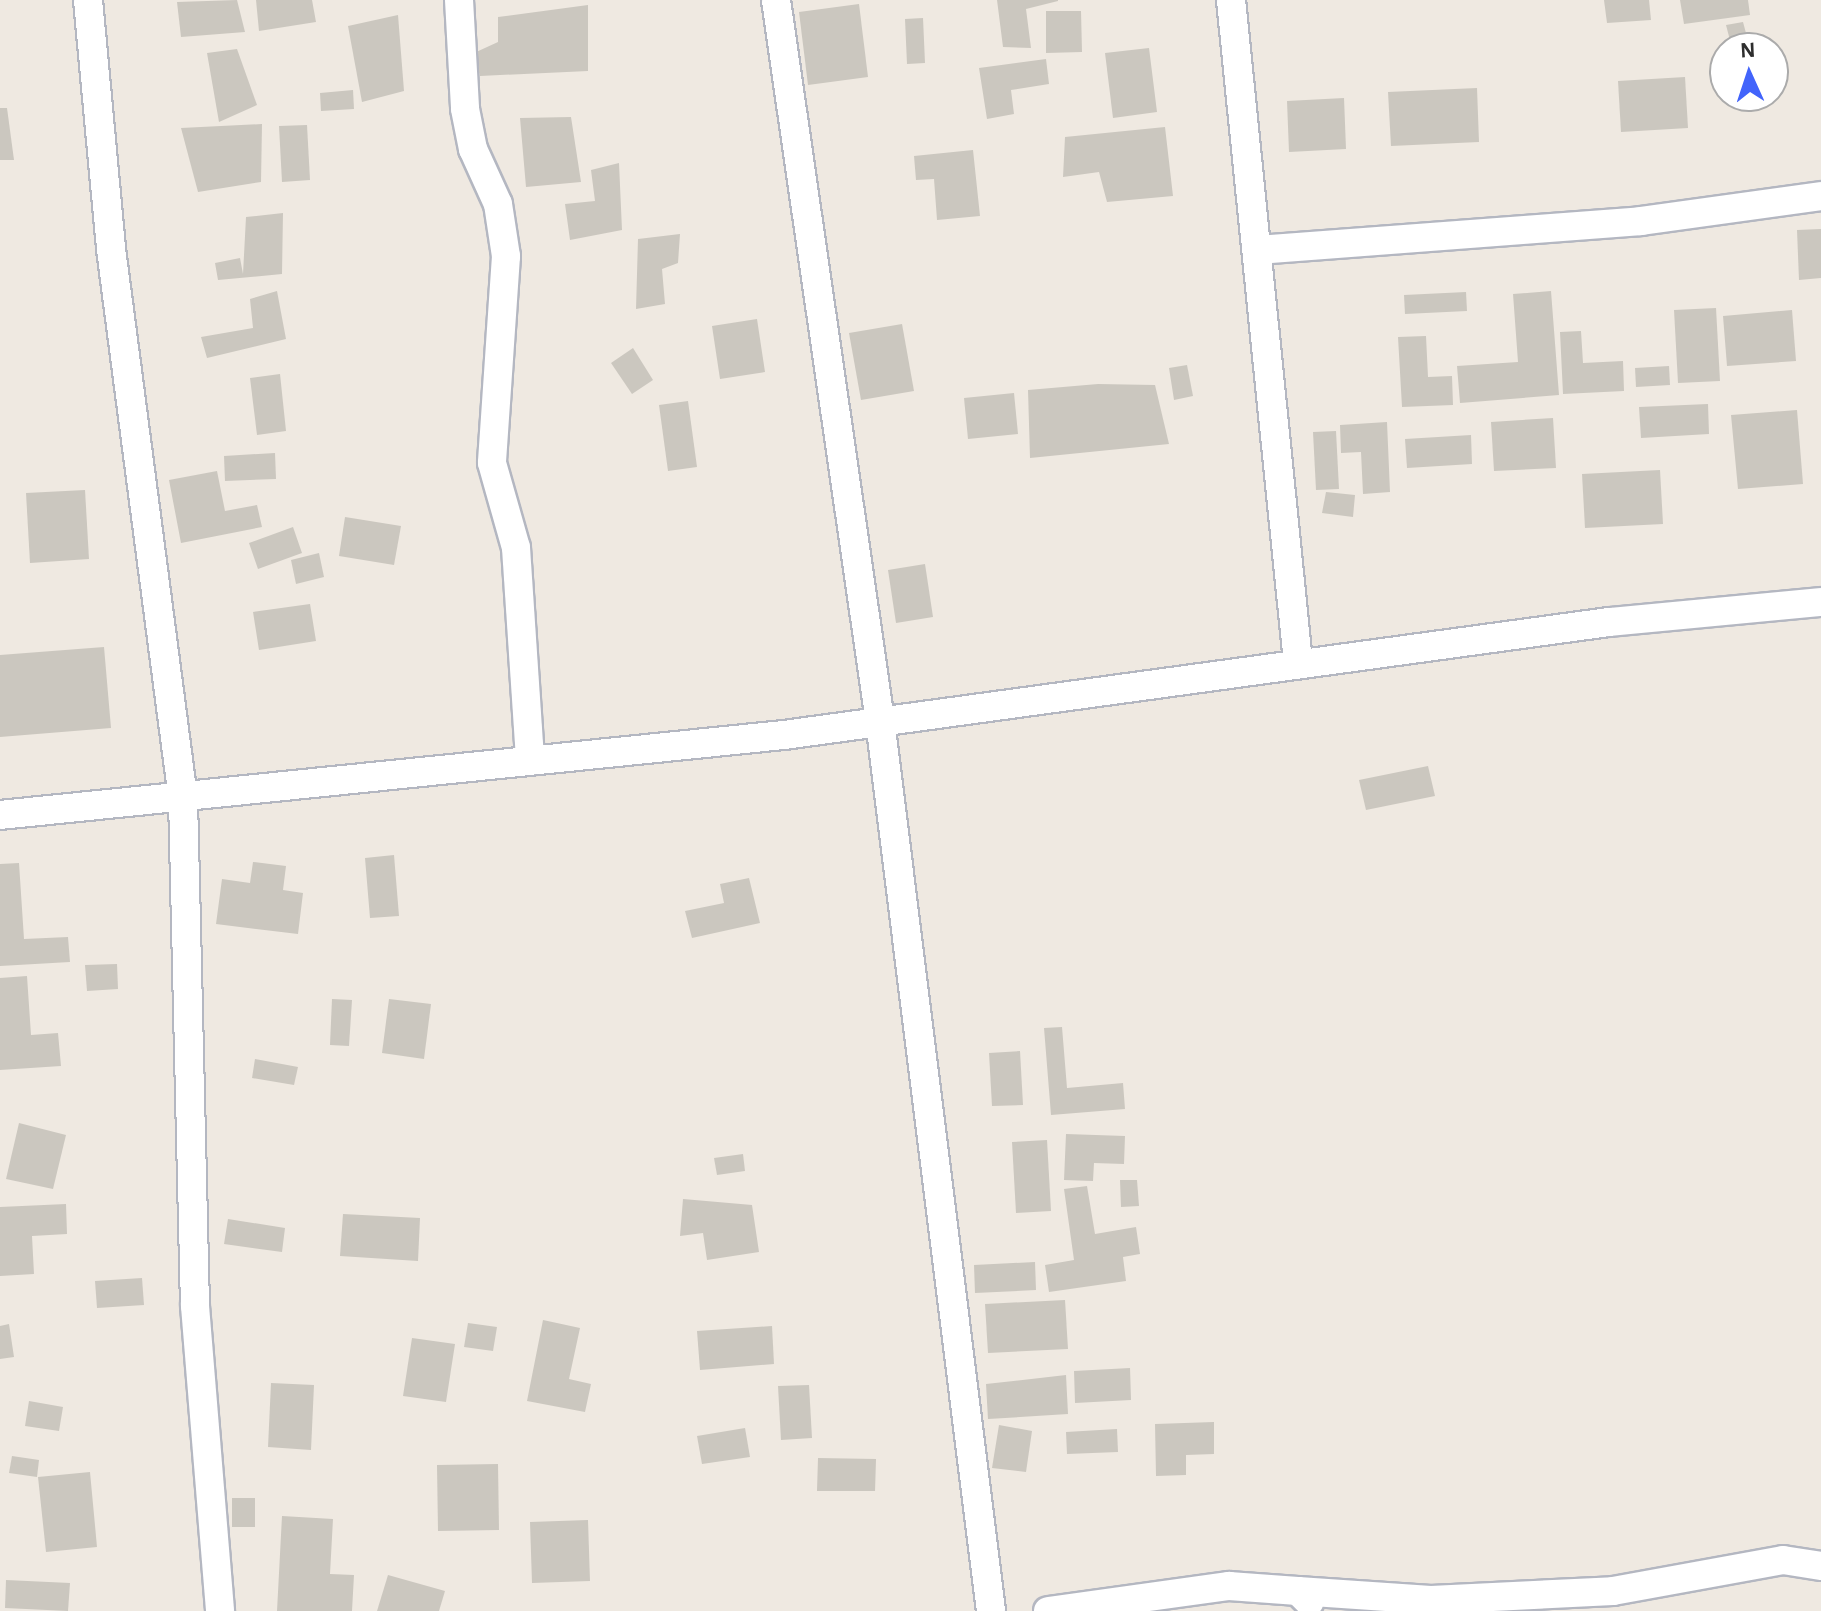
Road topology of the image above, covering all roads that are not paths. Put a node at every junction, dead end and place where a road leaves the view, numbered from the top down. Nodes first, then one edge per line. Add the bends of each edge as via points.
1 (88, 0) edge
2 (459, 0) edge
3 (776, 0) edge
4 (1231, 0) edge
5 (1821, 196) edge
6 (1258, 250) junction
7 (1821, 602) edge
8 (1298, 662) junction
9 (880, 721) junction
10 (530, 761) junction
11 (183, 798) junction
12 (0, 815) edge
13 (1821, 1566) edge
14 (1307, 1601) edge
15 (220, 1611) edge
16 (991, 1611) edge
17 (1048, 1611) edge

1 - 11 street via 111,249
2 - 10 street via 465,109 473,149 498,204 506,256 492,463 516,548
3 - 9 street
4 - 6 street
5 - 6 street via 1641,221
6 - 8 street
7 - 8 street
8 - 9 street
9 - 10 street
9 - 16 street
10 - 11 street
11 - 12 street
11 - 15 street via 195,1306
13 - 14 street via 1783,1560 1613,1591
14 - 17 street via 1229,1586

